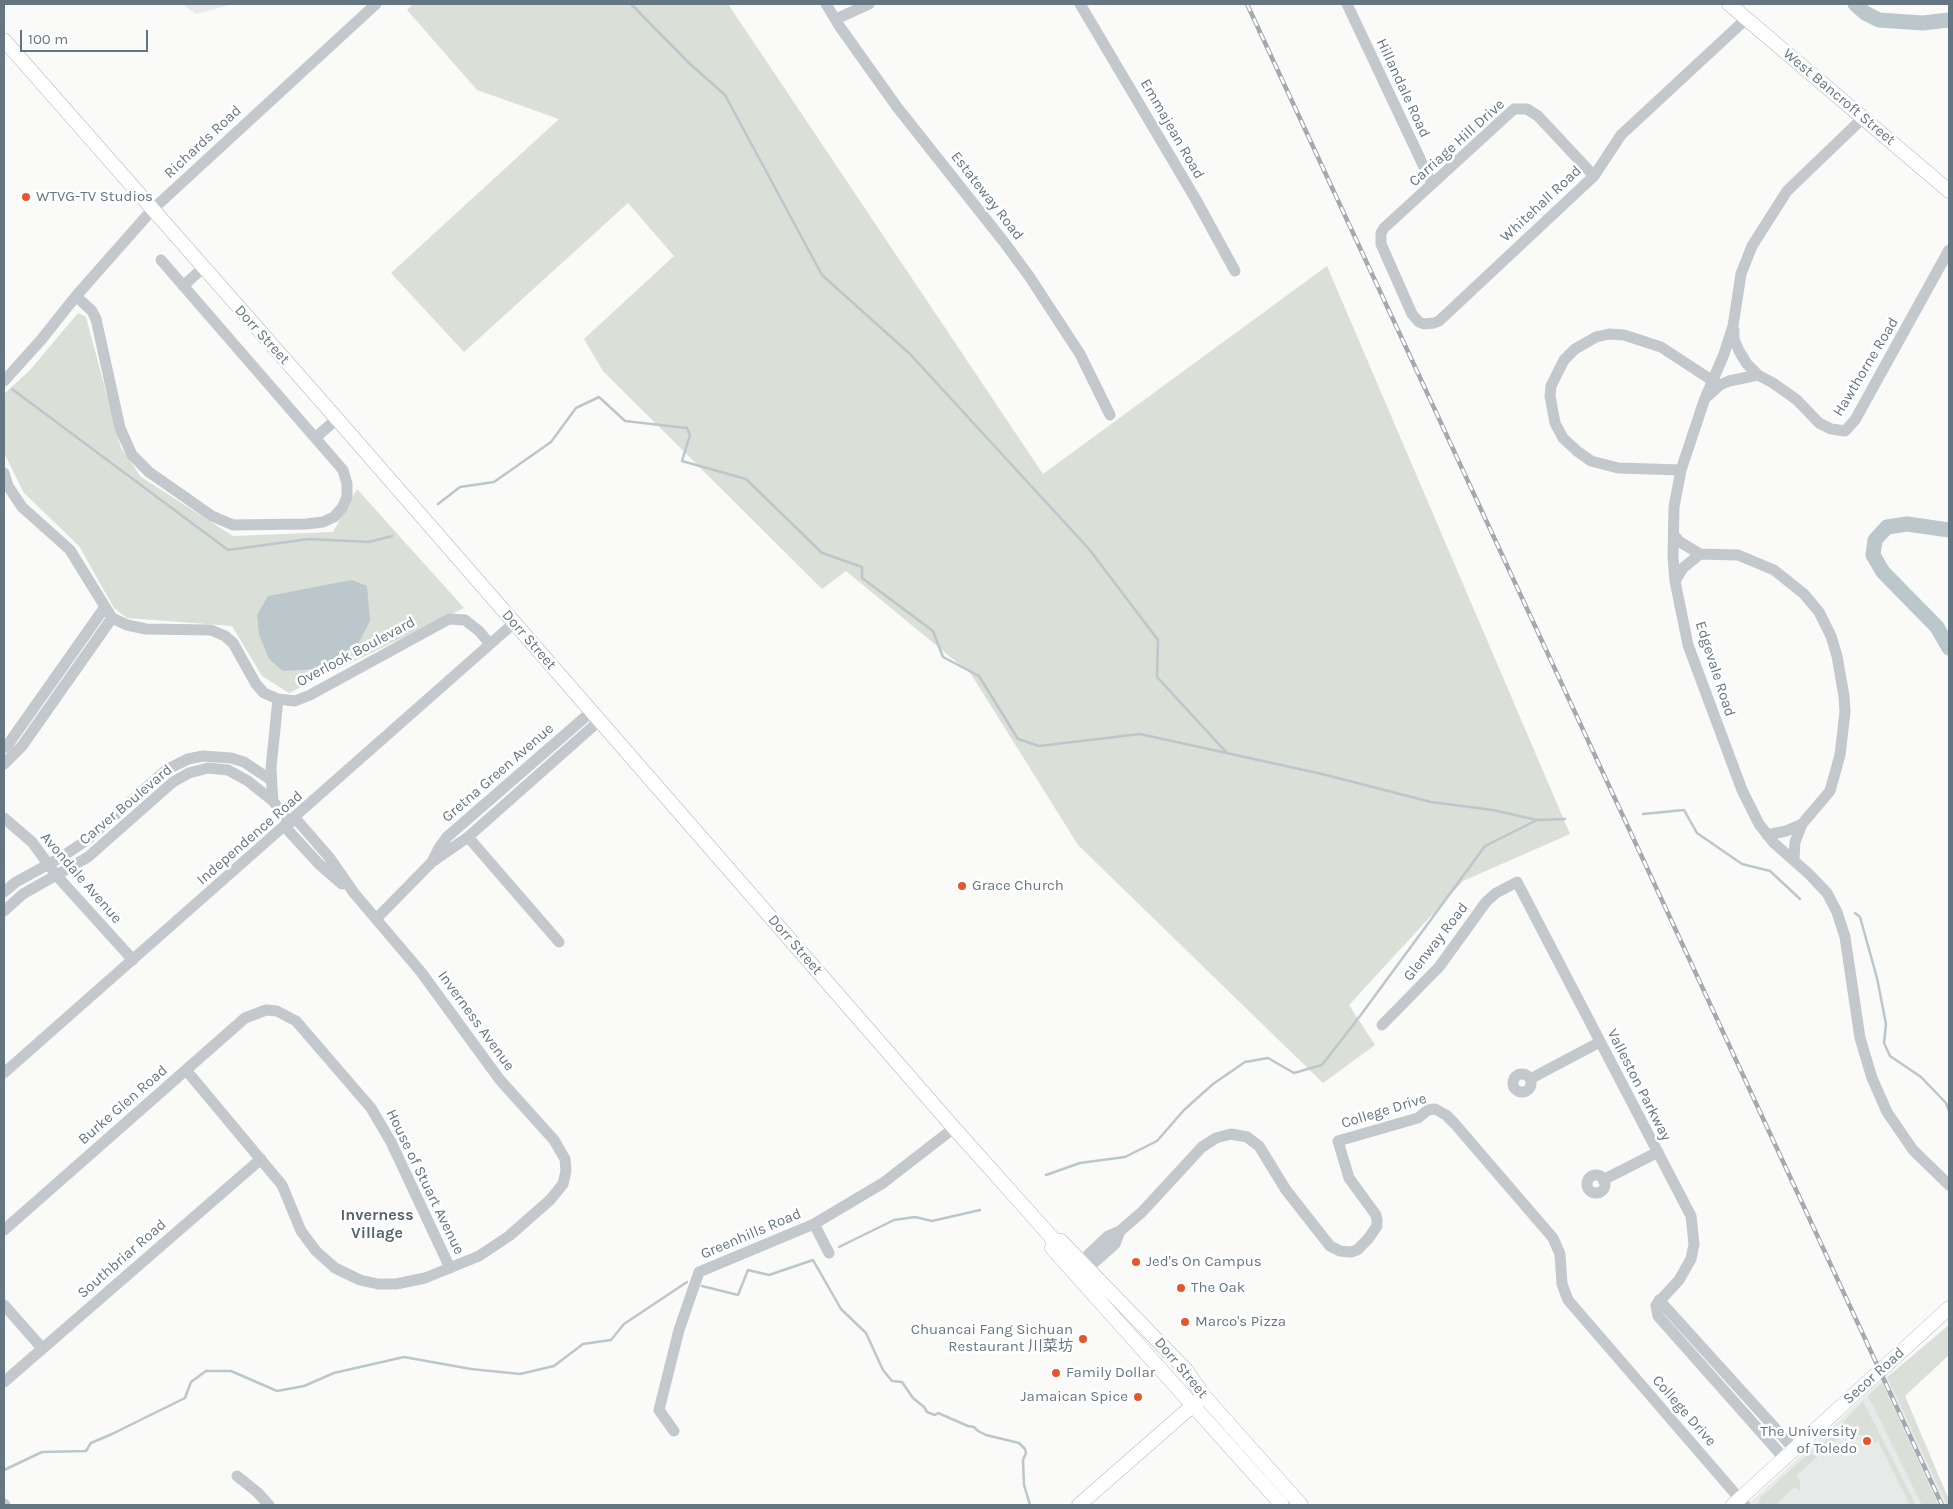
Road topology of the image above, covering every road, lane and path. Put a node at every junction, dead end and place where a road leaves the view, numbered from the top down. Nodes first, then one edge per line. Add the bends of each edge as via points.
1 (376, 4) edge
2 (826, 4) edge
3 (869, 4) edge
4 (1080, 4) edge
5 (1728, 4) edge
6 (1350, 5) edge
7 (1746, 19) junction
8 (836, 20) junction
9 (4, 40) edge
10 (1863, 118) junction
11 (1594, 176) junction
12 (1432, 184) junction
13 (1949, 191) edge
14 (152, 210) junction
15 (1949, 250) edge
16 (161, 260) dead end
17 (203, 268) junction
18 (1235, 271) dead end
19 (183, 286) junction
20 (1399, 286) joint
21 (76, 296) junction
22 (1733, 326) junction
23 (1758, 375) junction
24 (4, 381) edge
25 (1712, 381) junction
26 (1704, 401) junction
27 (1110, 415) dead end
28 (337, 419) junction
29 (316, 437) junction
30 (1681, 470) junction
31 (4, 473) edge
32 (1674, 535) junction
33 (1700, 554) junction
34 (1675, 581) junction
35 (105, 607) junction
36 (112, 618) junction
37 (514, 623) junction
38 (490, 644) junction
39 (278, 699) junction
40 (595, 716) junction
41 (4, 748) edge
42 (4, 764) edge
43 (272, 780) junction
44 (273, 801) junction
45 (4, 818) edge
46 (290, 822) junction
47 (465, 822) junction
48 (1802, 824) junction
49 (451, 834) junction
50 (1767, 835) junction
51 (467, 837) junction
52 (1794, 859) junction
53 (432, 862) junction
54 (48, 864) junction
55 (57, 876) junction
56 (1517, 882) joint
57 (4, 892) edge
58 (4, 911) edge
59 (376, 918) junction
60 (559, 942) dead end
61 (133, 960) junction
62 (266, 1010) joint
63 (1382, 1025) dead end
64 (1600, 1042) junction
65 (186, 1070) junction
66 (4, 1073) edge
67 (1530, 1079) dead end
68 (954, 1128) junction
69 (1658, 1152) junction
70 (261, 1159) junction
71 (1604, 1180) dead end
72 (1949, 1185) edge
73 (814, 1224) junction
74 (4, 1230) edge
75 (1054, 1240) junction
76 (829, 1253) dead end
77 (1086, 1263) junction
78 (450, 1268) junction
79 (1659, 1300) junction
80 (4, 1305) edge
81 (1949, 1308) edge
82 (42, 1348) junction
83 (1710, 1356) junction
84 (1700, 1364) junction
85 (4, 1382) edge
86 (1204, 1396) junction
87 (1192, 1406) junction
88 (674, 1431) dead end
89 (1789, 1453) junction
90 (237, 1476) dead end
91 (1739, 1503) edge
92 (269, 1505) edge
93 (1079, 1505) edge
94 (1282, 1505) edge
95 (1301, 1505) edge

1 - 14 street, Richards Road
2 - 8 street, Estateway Road
3 - 8 street
4 - 18 street, Emmajean Road
5 - 7 main road, West Bancroft Street
6 - 12 street, Hillandale Road
7 - 10 main road, West Bancroft Street
7 - 11 street, Whitehall Road via 1620,135
8 - 27 street, Estateway Road via 897,107 1029,276 1080,354
9 - 14 main road, Dorr Street
10 - 13 main road, West Bancroft Street
10 - 22 street, Edgevale Road via 1787,191 1774,209 1752,246 1742,274
11 - 12 street, Carriage Hill Drive via 1538,116 1520,108
11 - 20 street, Whitehall Road via 1434,323 1419,322
12 - 20 street, Carriage Hill Drive via 1381,233 1381,244
14 - 17 main road, Dorr Street
14 - 21 street, Richards Road
15 - 23 street, Hawthorne Road via 1856,420 1845,431 1819,423 1798,400
16 - 19 street
17 - 19 street
17 - 28 main road, Dorr Street
19 - 29 street
21 - 24 street, Richards Road
21 - 29 street via 96,319 120,428 132,455 149,472 212,516 233,525 262,526 314,523 334,517 342,508 347,484 343,470
22 - 23 street, Hawthorne Road via 1739,351
22 - 25 street, Edgevale Road
23 - 26 street via 1729,381
25 - 26 street, Edgevale Road
25 - 30 street via 1661,347 1624,335 1609,334 1596,337 1575,349 1555,374 1551,402 1555,423 1563,438 1577,451 1591,461 1618,468
26 - 30 street, Edgevale Road
28 - 29 street
28 - 37 main road, Dorr Street
30 - 32 street, Edgevale Road via 1674,507
31 - 35 street via 8,486 22,507 70,550
32 - 33 street
32 - 34 street, Edgevale Road
33 - 34 street via 1683,568
33 - 48 street via 1738,555 1774,570 1804,594 1819,612 1831,636 1844,696 1840,755 1830,791
34 - 50 street, Edgevale Road via 1688,645 1727,753 1742,790
35 - 36 street
35 - 41 street
36 - 39 street via 146,629 211,630 225,636 233,643 256,684 264,693
36 - 42 street via 22,746
37 - 38 street, Independence Road
37 - 40 main road, Dorr Street
38 - 39 street, Overlook Boulevard via 465,620 449,619 310,695 295,701
38 - 46 street, Independence Road
39 - 43 street
40 - 47 street, Gretna Green Avenue
40 - 51 street, Gretna Green Avenue
40 - 68 main road, Dorr Street
43 - 44 street
43 - 54 street, Carver Boulevard via 244,762 231,758 203,756 188,760 166,770 87,840
44 - 46 street, Inverness Avenue
44 - 55 street, Carver Boulevard via 248,780 228,770 208,768 189,773 173,782 88,857
45 - 54 street, Avondale Avenue via 32,842
46 - 59 street, Inverness Avenue via 319,864 354,893
46 - 61 street, Independence Road
47 - 49 street, Gretna Green Avenue
47 - 51 street
48 - 50 street
48 - 52 street via 1795,842
49 - 51 street
49 - 53 street, Gretna Green Avenue
50 - 52 street, Edgevale Road
51 - 53 street, Gretna Green Avenue
51 - 60 street
52 - 72 street, Edgevale Road via 1827,893 1837,912 1845,937 1860,1038 1887,1112 1913,1150
53 - 59 street, Gretna Green Avenue
54 - 55 street, Avondale Avenue
54 - 57 street, Carver Boulevard
55 - 58 street, Carver Boulevard via 23,894
55 - 61 street, Avondale Avenue
56 - 63 street, Glenway Road via 1486,902 1440,967
56 - 64 street, Valleston Parkway
59 - 78 street, Inverness Avenue via 455,1017 500,1080 554,1140 565,1159 563,1184 550,1200 509,1236 479,1256
61 - 66 street, Independence Road
62 - 65 street, Burke Glen Road via 245,1018
62 - 78 street, House of Stuart Avenue via 277,1010 296,1021 371,1108 391,1142
64 - 67 street
64 - 69 street, Valleston Parkway
65 - 70 street
65 - 74 street, Burke Glen Road
68 - 73 street, Greenhills Road via 883,1182
68 - 75 main road, Dorr Street
69 - 71 street
69 - 79 street, Valleston Parkway via 1690,1216 1694,1244 1684,1273
70 - 78 street via 282,1185 301,1231 316,1252 335,1268 360,1280 396,1284
70 - 82 street, Southbriar Road
73 - 76 street
73 - 88 street, Greenhills Road via 700,1272 679,1330 659,1410
75 - 77 main road, Dorr Street via 1061,1241
75 - 87 main road, Dorr Street via 1052,1248
77 - 86 main road, Dorr Street via 1186,1370
77 - 91 street, College Drive via 1088,1255 1153,1200 1202,1147 1231,1134 1254,1141 1286,1190 1330,1246 1340,1251 1357,1250 1368,1239 1377,1220 1349,1178 1338,1141 1418,1118 1428,1110 1441,1112 1455,1124 1552,1238 1560,1254 1562,1284 1568,1300
79 - 83 street
79 - 84 street via 1656,1304 1658,1316
80 - 82 street
81 - 89 main road, Secor Road
82 - 85 street, Southbriar Road
83 - 84 street
83 - 89 street
84 - 89 street
86 - 87 main road
86 - 95 main road, Dorr Street
87 - 93 main road
87 - 94 main road, Dorr Street
89 - 91 main road, Secor Road
90 - 92 street

